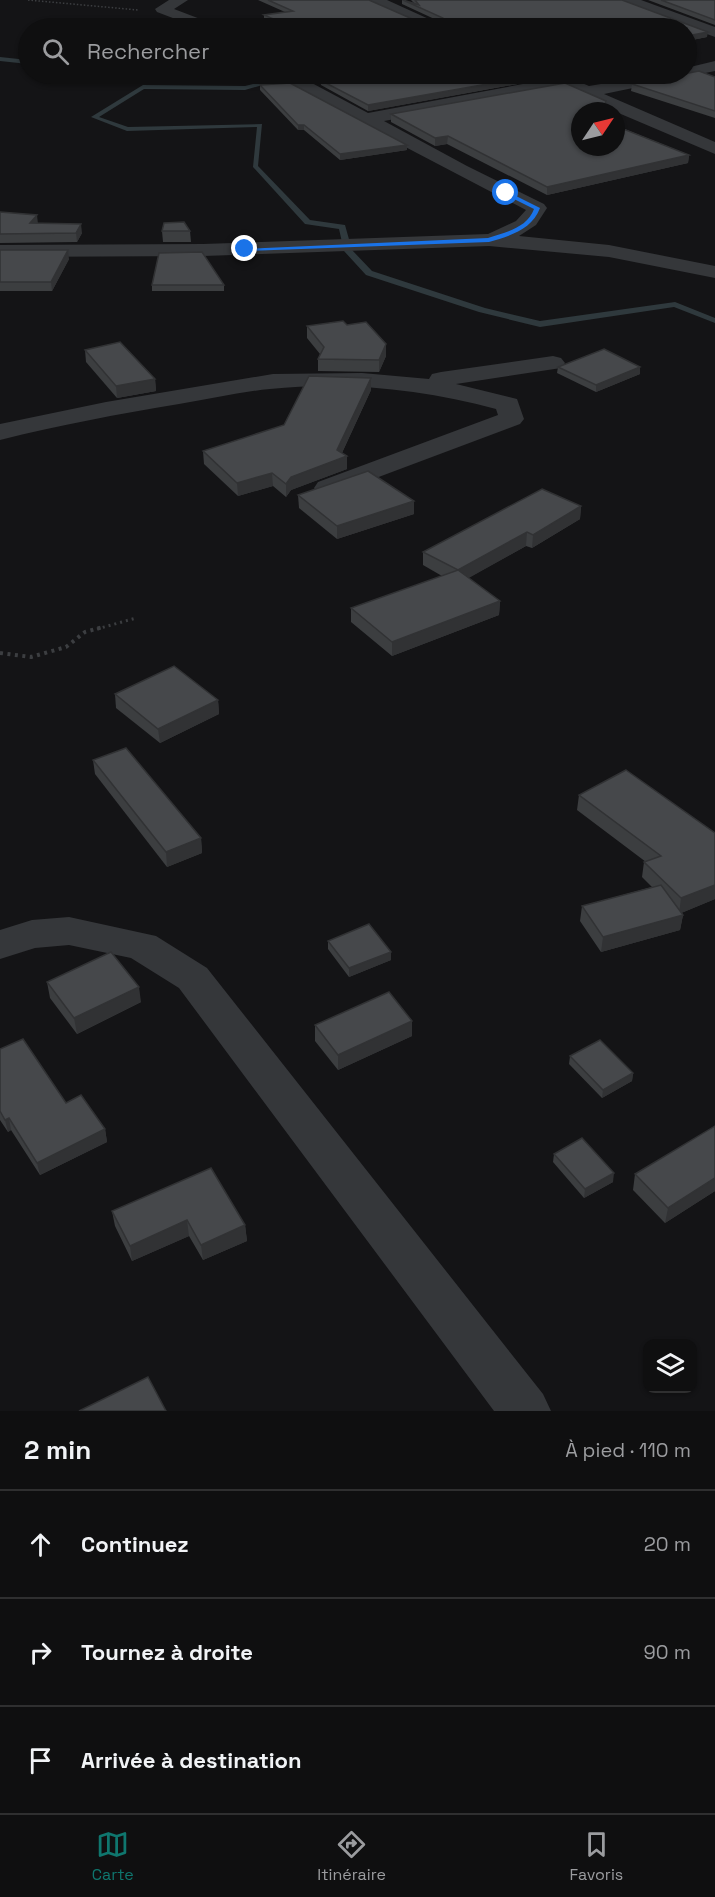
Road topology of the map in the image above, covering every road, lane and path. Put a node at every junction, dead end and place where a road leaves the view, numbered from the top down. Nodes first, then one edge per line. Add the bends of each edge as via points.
1 (28, 0) edge
2 (180, 0) edge
3 (375, 0) edge
4 (628, 0) edge
5 (162, 9) junction
6 (185, 18) edge
7 (415, 18) edge
8 (677, 18) edge
9 (697, 25) edge
10 (715, 32) edge
11 (715, 66) edge
12 (697, 70) edge
13 (300, 84) edge
14 (558, 84) edge
15 (572, 84) edge
16 (628, 84) edge
17 (586, 92) junction
18 (365, 119) junction
19 (715, 148) edge
20 (489, 240) junction
21 (0, 251) edge
22 (715, 272) edge
23 (553, 363) dead end
24 (404, 383) junction
25 (0, 432) edge
26 (302, 498) edge
27 (136, 618) dead end
28 (0, 653) edge
29 (0, 945) edge
30 (525, 1411) edge

1 - 5 path via 108,9
2 - 5 street
3 - 7 street
4 - 8 street
5 - 6 street
9 - 10 street
11 - 12 street
13 - 18 street
14 - 18 street
15 - 17 street
16 - 17 street
17 - 19 street
18 - 20 street via 537,208 533,219 518,230
20 - 21 street via 203,250
20 - 22 street via 609,251
23 - 24 street
24 - 25 street via 354,379 273,381 63,416
24 - 26 street via 471,393 508,404 511,419
27 - 28 path via 85,632 66,647 31,657
29 - 30 street via 32,934 69,931 142,946 193,978

